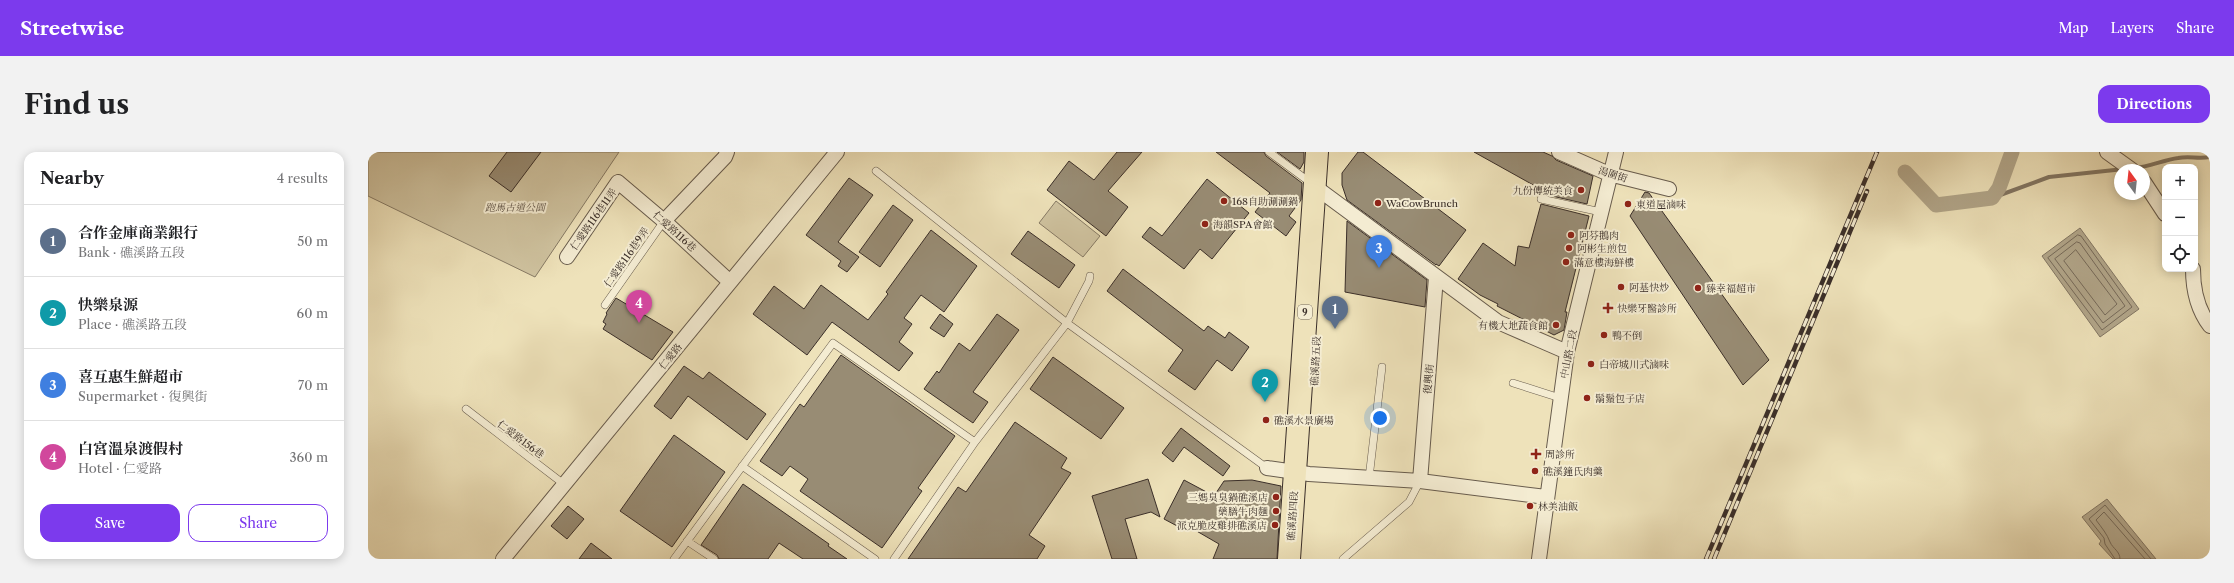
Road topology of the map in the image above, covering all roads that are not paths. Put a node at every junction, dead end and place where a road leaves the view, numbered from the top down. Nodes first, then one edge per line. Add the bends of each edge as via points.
1 (837, 152) edge
2 (1269, 152) edge
3 (1317, 152) edge
4 (1329, 152) edge
5 (1559, 152) edge
6 (1616, 152) edge
7 (2107, 152) edge
8 (724, 154) edge
9 (2124, 164) edge
10 (876, 171) dead end
11 (1609, 174) junction
12 (618, 182) joint
13 (1669, 189) dead end
14 (1319, 190) junction
15 (2150, 191) edge
16 (1541, 199) dead end
17 (2162, 209) edge
18 (1601, 212) junction
19 (664, 221) junction
20 (567, 257) dead end
21 (2193, 272) edge
22 (1090, 276) dead end
23 (1436, 276) junction
24 (730, 282) junction
25 (605, 305) dead end
26 (1067, 323) junction
27 (2210, 326) edge
28 (1567, 352) junction
29 (1382, 367) dead end
30 (1513, 383) dead end
31 (1560, 398) junction
32 (466, 409) dead end
33 (975, 442) junction
34 (742, 466) junction
35 (1267, 468) joint
36 (1302, 473) junction
37 (1369, 478) junction
38 (1420, 481) junction
39 (565, 485) junction
40 (1546, 497) junction
41 (687, 541) junction
42 (503, 559) edge
43 (674, 559) edge
44 (714, 559) edge
45 (876, 559) edge
46 (894, 559) edge
47 (1289, 559) edge
48 (1304, 559) edge
49 (1343, 559) edge
50 (1539, 559) edge

1 - 24 street, 仁愛路
2 - 14 lane
3 - 14 main road, 礁溪路五段 / 9
4 - 14 main road, 礁溪路五段 / 9
5 - 11 street, 湯圍街
6 - 11 street, 中山路二段
7 - 9 street
8 - 19 street
10 - 26 lane
11 - 13 street, 湯圍街
11 - 18 street, 中山路二段
12 - 19 street, 仁愛路116巷
12 - 20 street, 仁愛路116巷11弄
14 - 23 street
14 - 36 main road, 礁溪路五段 / 9
15 - 17 street
16 - 18 lane
18 - 28 street, 中山路二段
19 - 24 street, 仁愛路116巷
19 - 25 lane, 仁愛路116巷9弄
21 - 27 street via 2194,290 2204,318
22 - 26 lane
23 - 28 street via 1498,322
23 - 38 street, 復興街
24 - 39 street, 仁愛路
26 - 33 lane
26 - 35 lane
28 - 31 street, 中山路二段
29 - 37 lane
30 - 31 lane
31 - 40 street, 中山路二段
32 - 39 lane, 仁愛路156巷
33 - 34 lane via 833,343
33 - 46 lane
34 - 41 lane
34 - 45 lane
35 - 36 street
36 - 37 street
36 - 47 main road, 礁溪路四段 / 9
36 - 48 main road, 礁溪路四段 / 9
37 - 38 street
38 - 40 street
38 - 49 lane via 1409,502
39 - 42 street, 仁愛路
40 - 50 street, 中山路二段
41 - 43 lane
41 - 44 lane

